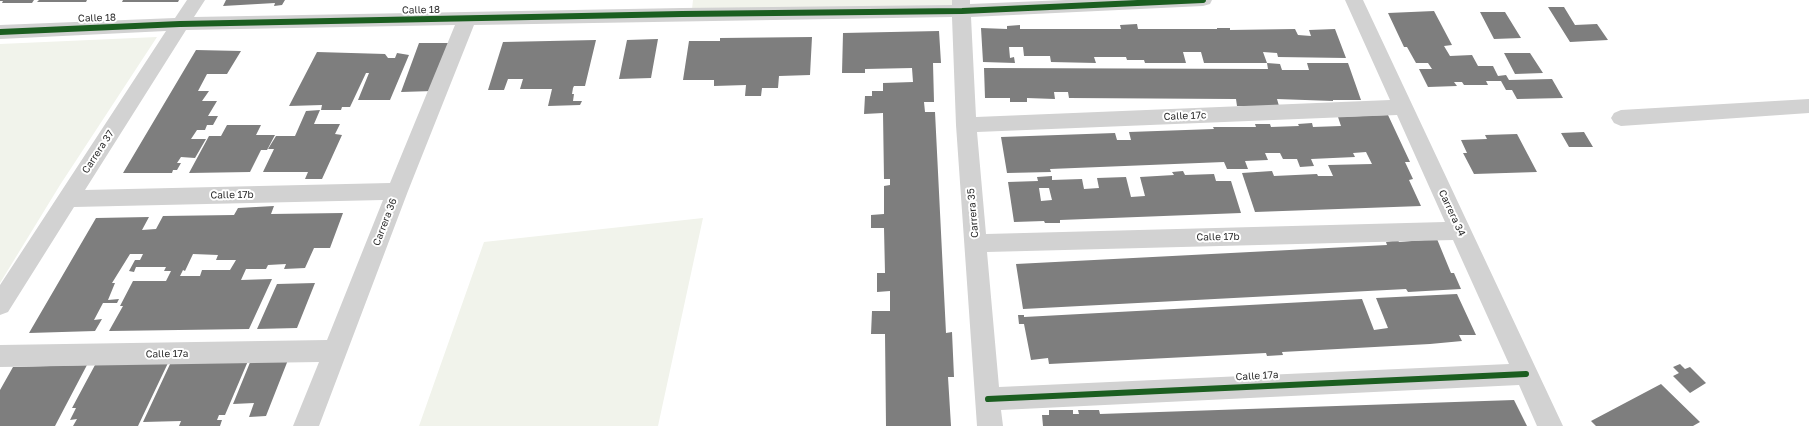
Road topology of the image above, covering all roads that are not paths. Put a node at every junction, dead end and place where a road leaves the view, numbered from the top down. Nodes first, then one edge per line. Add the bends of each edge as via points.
1 (196, 0) edge
2 (1203, 0) edge
3 (1354, 0) edge
4 (962, 6) edge
5 (683, 7) edge
6 (467, 19) junction
7 (180, 24) junction
8 (0, 32) edge
9 (1809, 106) edge
10 (1404, 107) junction
11 (1621, 118) dead end
12 (966, 125) junction
13 (396, 191) junction
14 (67, 199) junction
15 (1460, 231) junction
16 (976, 243) junction
17 (0, 305) edge
18 (334, 352) junction
19 (0, 356) edge
20 (1526, 374) junction
21 (988, 399) junction
22 (306, 426) edge
23 (990, 426) edge
24 (1550, 426) edge

1 - 7 street, Carrera 37
2 - 4 street, Calle 18
3 - 10 street, Carrera 34
4 - 5 street, Calle 18
4 - 12 street, Carrera 35
5 - 6 street, Calle 18
6 - 7 street, Calle 18
6 - 13 street, Carrera 36
7 - 8 street, Calle 18
7 - 14 street, Carrera 37
9 - 11 street
10 - 12 street, Calle 17c
10 - 15 street, Carrera 34
12 - 16 street, Carrera 35
13 - 14 street, Calle 17b
13 - 18 street, Carrera 36
14 - 17 street, Carrera 37
15 - 16 street, Calle 17b
15 - 20 street, Carrera 34
16 - 21 street, Carrera 35
18 - 19 street, Calle 17a
18 - 22 street, Carrera 36
20 - 21 street, Calle 17a
20 - 24 street, Carrera 34
21 - 23 street, Carrera 35

